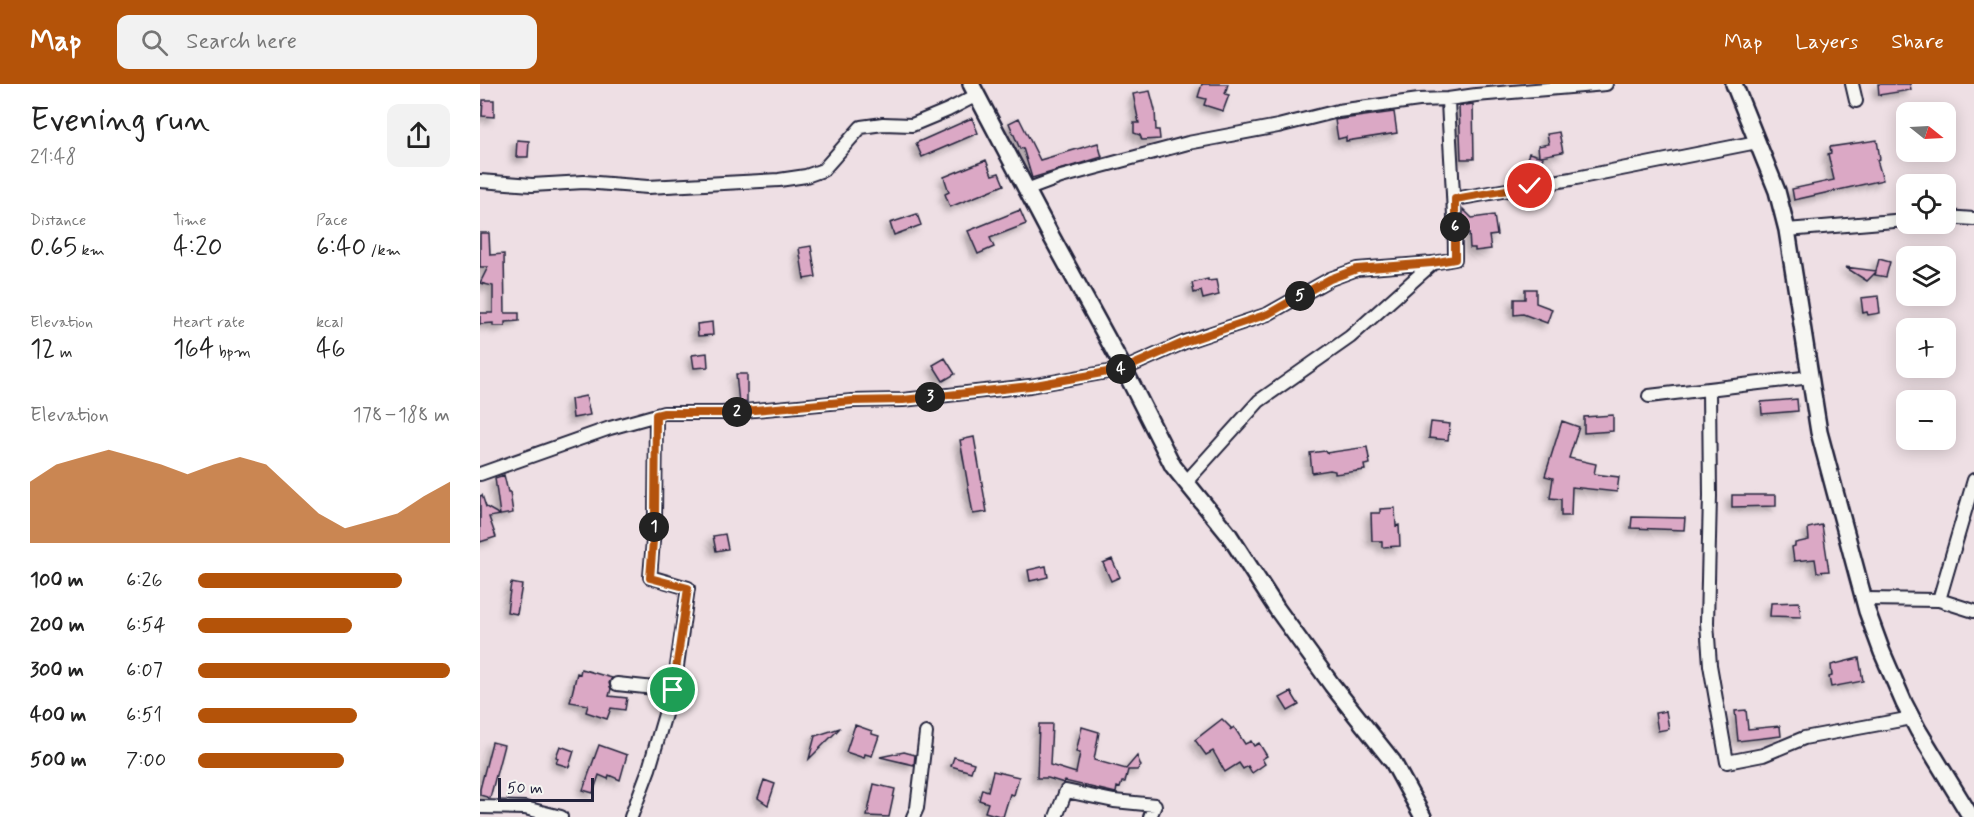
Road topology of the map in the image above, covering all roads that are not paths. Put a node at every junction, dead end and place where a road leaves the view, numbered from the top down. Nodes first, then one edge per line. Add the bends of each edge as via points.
1 (1606, 84) edge
2 (1852, 84) edge
3 (1739, 86) edge
4 (974, 89) edge
5 (1448, 99) junction
6 (1856, 101) dead end
7 (1757, 142) junction
8 (480, 181) edge
9 (1026, 190) junction
10 (1455, 199) junction
11 (1956, 218) edge
12 (1974, 219) edge
13 (1896, 221) edge
14 (1787, 230) junction
15 (1432, 263) junction
16 (1124, 369) junction
17 (1811, 377) junction
18 (1709, 389) junction
19 (1649, 396) dead end
20 (656, 415) junction
21 (480, 474) edge
22 (1974, 480) edge
23 (1186, 482) junction
24 (1864, 599) junction
25 (1939, 600) junction
26 (1974, 611) edge
27 (617, 684) dead end
28 (673, 690) junction
29 (1912, 718) junction
30 (926, 733) dead end
31 (480, 807) edge
32 (561, 817) edge
33 (631, 817) edge
34 (913, 817) edge
35 (1056, 817) edge
36 (1150, 817) edge
37 (1423, 817) edge
38 (1971, 817) edge

1 - 5 street
2 - 6 street
3 - 7 street
4 - 8 street via 948,110 912,125 861,128 823,170 806,176 648,187
4 - 9 street
5 - 9 street via 1338,111 1188,143
5 - 10 street
7 - 10 street
7 - 14 street via 1777,191
9 - 16 street
10 - 15 street via 1455,259
11 - 12 street
13 - 14 street
14 - 17 street
15 - 16 street via 1357,269 1330,279 1268,314 1185,342
15 - 23 street via 1350,337 1259,400
16 - 20 street via 1030,386 903,400
16 - 23 street via 1173,466
17 - 18 street
17 - 24 street via 1819,432
18 - 19 street
18 - 29 street via 1707,623 1710,665 1727,762 1762,755 1804,738
20 - 21 street
20 - 28 street via 650,578 688,588
22 - 25 street
23 - 37 street via 1229,535 1332,685 1393,762
24 - 25 street
24 - 29 street via 1890,673
25 - 26 street
27 - 28 street
28 - 33 street
29 - 38 street
30 - 34 street
31 - 32 street via 525,808
35 - 36 street via 1066,791 1155,805

